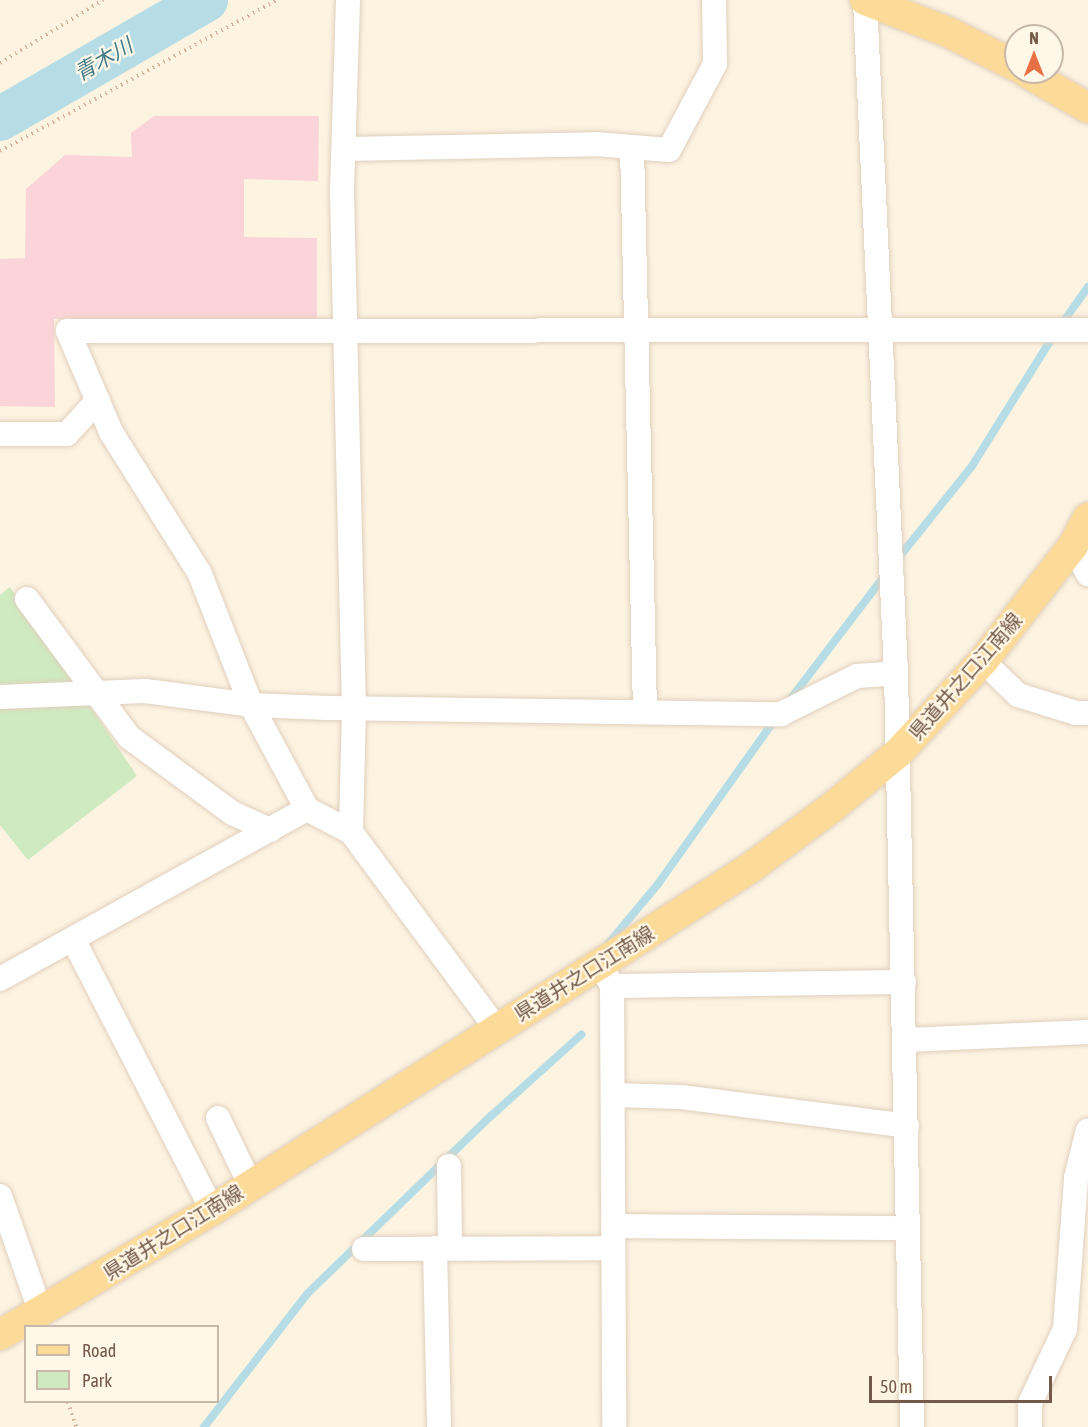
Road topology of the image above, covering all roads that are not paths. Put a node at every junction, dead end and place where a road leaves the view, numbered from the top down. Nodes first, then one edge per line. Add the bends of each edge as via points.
1 (348, 0) edge
2 (714, 0) edge
3 (865, 0) edge
4 (1004, 60) edge
5 (1047, 84) edge
6 (1088, 108) edge
7 (632, 147) junction
8 (344, 149) junction
9 (346, 328) junction
10 (634, 330) junction
11 (881, 330) junction
12 (1088, 330) edge
13 (98, 400) junction
14 (0, 434) edge
15 (1088, 518) edge
16 (1073, 546) junction
17 (1088, 573) edge
18 (27, 599) dead end
19 (983, 661) junction
20 (896, 673) junction
21 (98, 694) junction
22 (0, 697) edge
23 (251, 705) junction
24 (354, 708) junction
25 (645, 711) junction
26 (1088, 713) edge
27 (898, 753) junction
28 (307, 809) junction
29 (270, 830) junction
30 (351, 832) junction
31 (74, 941) junction
32 (2, 972) edge
33 (606, 975) junction
34 (904, 982) junction
35 (496, 1028) junction
36 (1088, 1032) edge
37 (906, 1040) junction
38 (612, 1095) junction
39 (218, 1118) dead end
40 (907, 1126) junction
41 (1088, 1130) edge
42 (449, 1166) dead end
43 (250, 1184) junction
44 (0, 1197) edge
45 (212, 1210) junction
46 (908, 1228) junction
47 (613, 1237) junction
48 (442, 1248) junction
49 (364, 1249) dead end
50 (41, 1313) junction
51 (0, 1335) edge
52 (438, 1427) edge
53 (614, 1427) edge
54 (912, 1427) edge
55 (1030, 1427) edge

1 - 8 street
2 - 7 street via 715,64 669,150
3 - 4 main road via 948,32
3 - 11 street
5 - 6 main road
7 - 8 street
7 - 10 street
8 - 9 street
9 - 10 street
9 - 13 street via 68,331
9 - 24 street
10 - 11 street
10 - 25 street
11 - 12 street
11 - 20 street
13 - 14 street via 67,434
13 - 23 street via 111,432 200,574
15 - 16 main road, 県道井之口江南線
16 - 17 street
16 - 19 main road, 県道井之口江南線
18 - 21 street
19 - 26 street via 1018,695
19 - 27 main road, 県道井之口江南線
20 - 25 street via 856,676 781,714
20 - 27 street
21 - 22 street
21 - 23 street via 146,691
21 - 29 street via 129,736 177,776 232,813
23 - 24 street
23 - 28 street
24 - 25 street
24 - 30 street
27 - 33 main road, 県道井之口江南線
27 - 34 street
28 - 29 street
28 - 30 street
29 - 31 street
30 - 35 street
31 - 32 street
31 - 45 street
33 - 34 street
33 - 35 main road, 県道井之口江南線
33 - 38 street
34 - 37 street
35 - 43 main road, 県道井之口江南線
36 - 37 street
37 - 40 street
38 - 40 street via 681,1097
38 - 47 street
39 - 43 street
40 - 46 street
41 - 55 street via 1076,1178 1065,1329 1030,1403
42 - 48 street
43 - 45 main road, 県道井之口江南線
44 - 50 street
45 - 50 main road, 県道井之口江南線
46 - 47 street
46 - 54 street
47 - 48 street
47 - 53 street
48 - 49 street
48 - 52 street
50 - 51 main road, 県道井之口江南線

